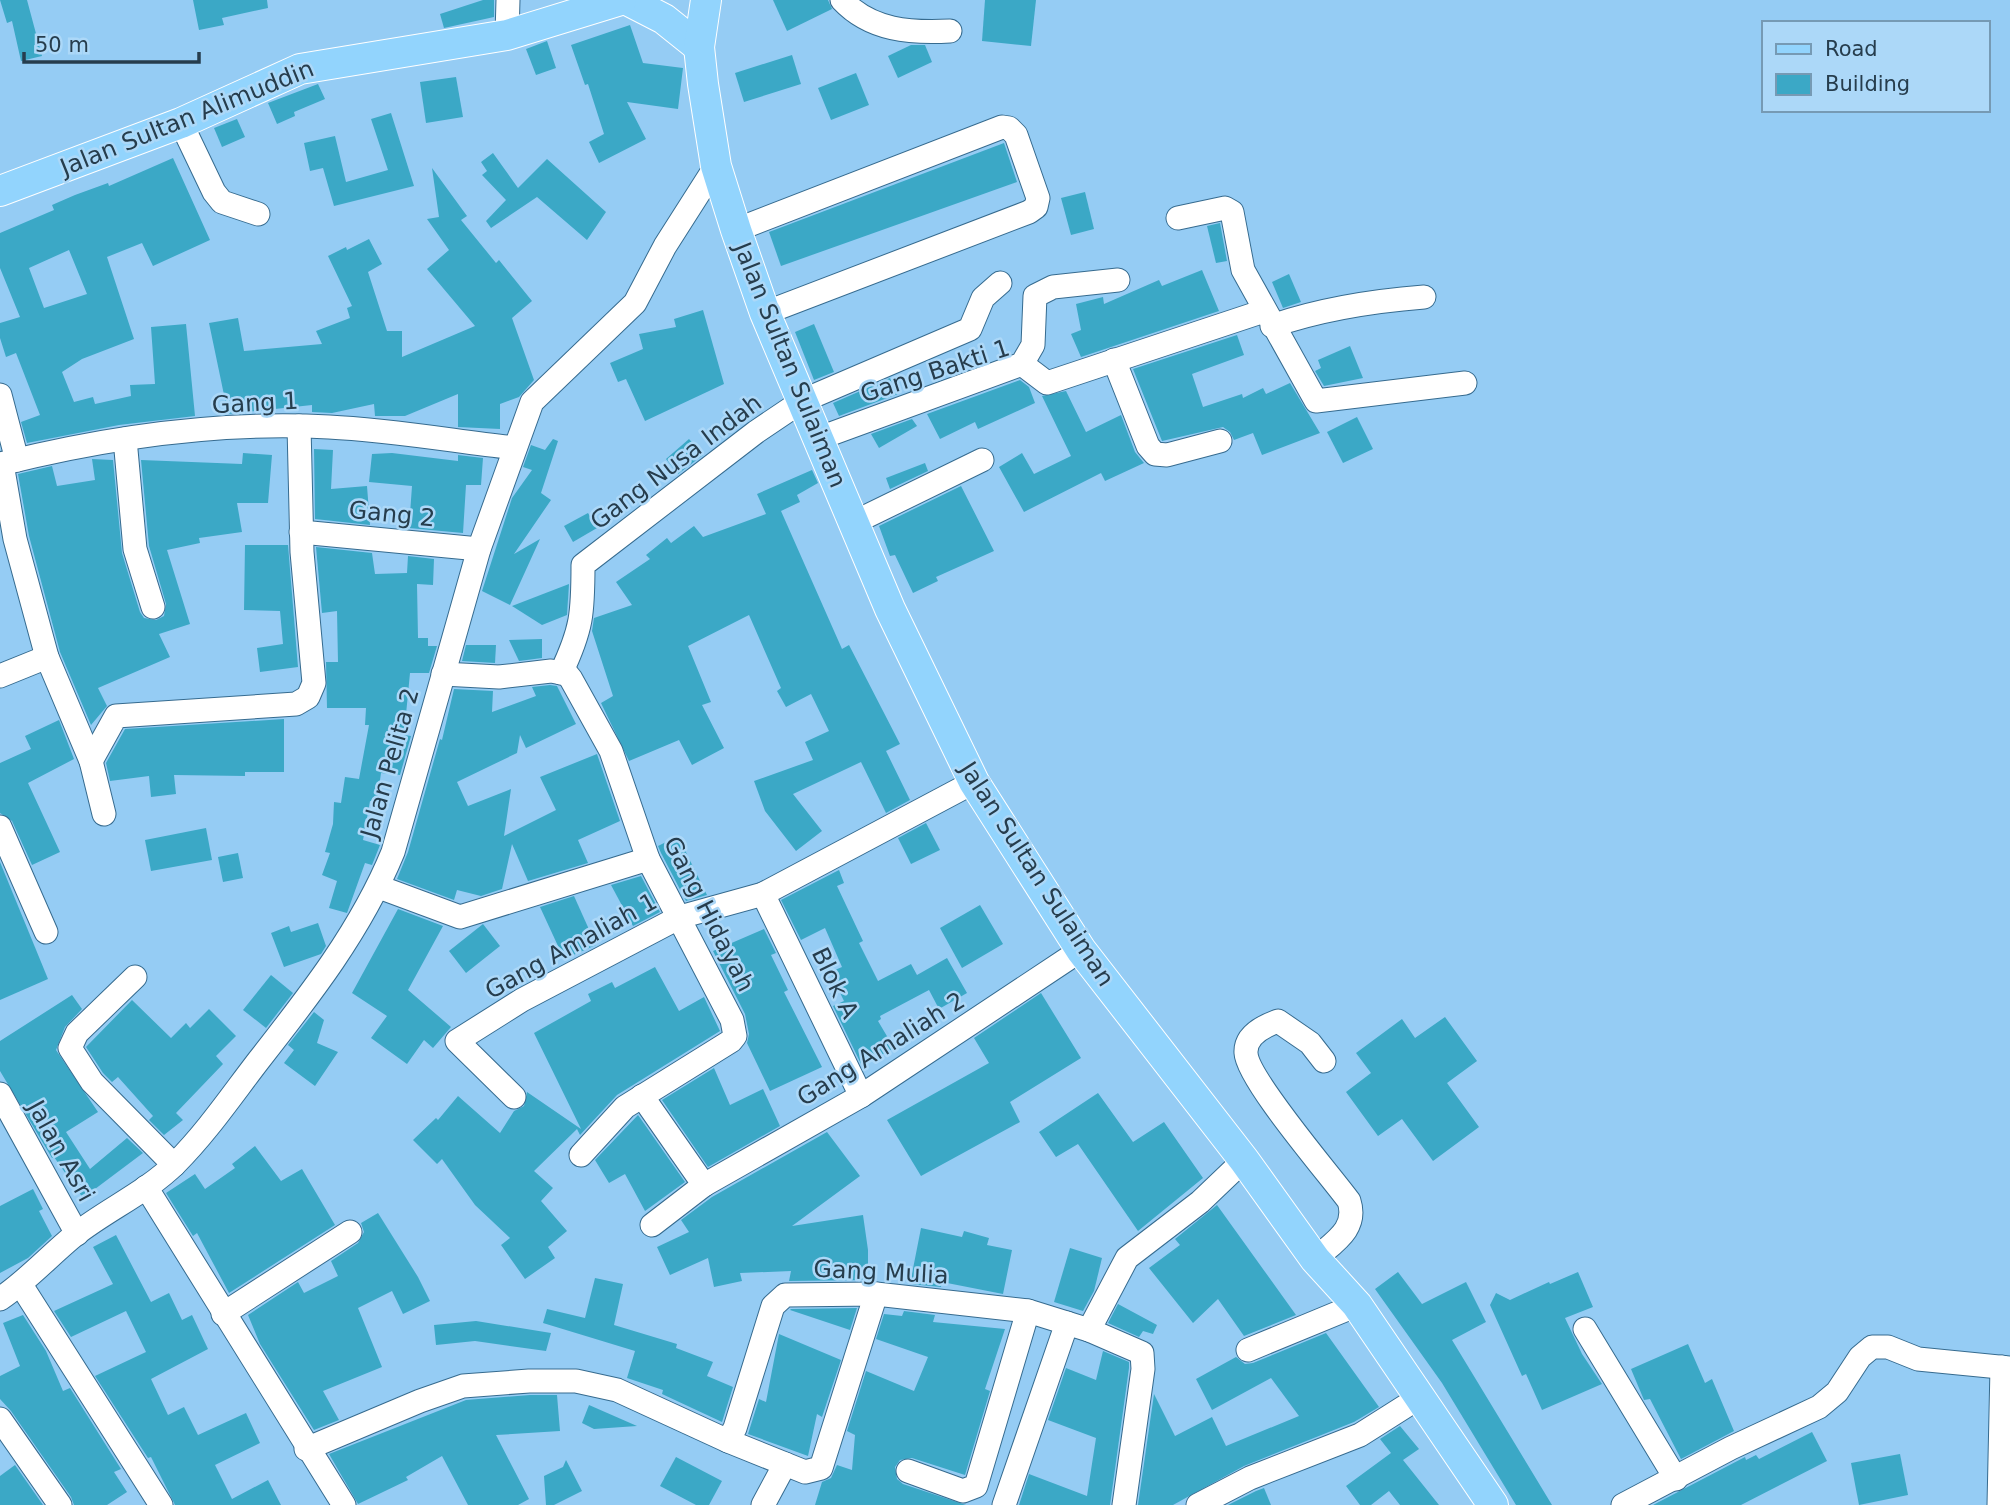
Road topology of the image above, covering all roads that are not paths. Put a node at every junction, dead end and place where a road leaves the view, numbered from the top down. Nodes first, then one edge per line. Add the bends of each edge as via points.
1 (508, 0) edge
2 (621, 0) edge
3 (627, 0) edge
4 (706, 0) edge
5 (842, 0) edge
6 (950, 31) dead end
7 (508, 35) junction
8 (699, 47) junction
9 (181, 123) junction
10 (716, 166) junction
11 (0, 191) edge
12 (258, 214) dead end
13 (1178, 218) dead end
14 (736, 230) junction
15 (1118, 279) dead end
16 (1000, 283) dead end
17 (1424, 298) dead end
18 (765, 313) junction
19 (1268, 318) junction
20 (1114, 360) junction
21 (1022, 364) junction
22 (1465, 383) dead end
23 (0, 395) edge
24 (802, 401) junction
25 (299, 426) junction
26 (125, 439) junction
27 (817, 439) junction
28 (1220, 441) dead end
29 (515, 448) junction
30 (982, 460) dead end
31 (6, 462) edge
32 (853, 523) junction
33 (301, 532) junction
34 (479, 549) junction
35 (153, 607) dead end
36 (47, 657) junction
37 (561, 673) junction
38 (443, 674) junction
39 (0, 676) edge
40 (90, 761) junction
41 (974, 782) junction
42 (104, 814) dead end
43 (0, 827) edge
44 (648, 859) junction
45 (379, 887) junction
46 (763, 894) junction
47 (680, 917) junction
48 (46, 932) dead end
49 (1081, 950) junction
50 (135, 977) dead end
51 (1324, 1061) dead end
52 (0, 1094) edge
53 (642, 1096) junction
54 (860, 1096) junction
55 (514, 1097) dead end
56 (581, 1155) dead end
57 (1244, 1160) junction
58 (174, 1165) junction
59 (704, 1185) junction
60 (146, 1187) junction
61 (652, 1225) dead end
62 (350, 1232) dead end
63 (77, 1234) junction
64 (1315, 1259) junction
65 (21, 1285) junction
66 (876, 1294) junction
67 (0, 1299) edge
68 (1357, 1305) junction
69 (1028, 1311) junction
70 (223, 1314) junction
71 (1078, 1326) junction
72 (1585, 1329) dead end
73 (1248, 1350) dead end
74 (2006, 1367) edge
75 (1420, 1397) junction
76 (0, 1419) edge
77 (727, 1441) junction
78 (306, 1450) junction
79 (785, 1464) junction
80 (908, 1471) dead end
81 (1676, 1479) junction
82 (60, 1505) edge
83 (161, 1505) edge
84 (344, 1505) edge
85 (763, 1505) edge
86 (1004, 1505) edge
87 (1124, 1505) edge
88 (1198, 1505) edge
89 (1493, 1505) edge
90 (1623, 1505) edge
91 (1999, 1505) edge

1 - 7 street
2 - 7 main road, Jalan Sultan Alimuddin
3 - 8 main road via 664,19
4 - 8 main road, Jalan Sultan Sulaiman
5 - 6 street via 874,23 909,33
7 - 9 main road, Jalan Sultan Alimuddin via 300,69
8 - 10 main road, Jalan Sultan Sulaiman
9 - 11 main road, Jalan Sultan Alimuddin
9 - 12 street via 222,202
10 - 14 main road, Jalan Sultan Sulaiman
10 - 29 street, Jalan Pelita 2 via 635,303 532,402
13 - 19 street via 1230,210 1243,270
14 - 18 main road, Jalan Sultan Sulaiman
14 - 18 street via 1002,127 1016,135 1038,198 1030,212
15 - 21 street via 1053,288 1035,296 1033,345
16 - 24 street, Gang Nusa Indah via 983,299 970,329
17 - 19 street, Gang Bakti 1
18 - 24 main road, Jalan Sultan Sulaiman
19 - 20 street, Gang Bakti 1
19 - 22 street via 1316,401
20 - 21 street, Gang Bakti 1 via 1047,383
20 - 28 street via 1155,454
21 - 27 street, Gang Bakti 1
23 - 31 street
24 - 27 main road, Jalan Sultan Sulaiman
24 - 37 street, Gang Nusa Indah via 583,565 584,613
25 - 26 street, Gang 1
25 - 29 street, Gang 1
25 - 33 street
26 - 31 street, Gang 1
26 - 35 street via 135,549
27 - 32 main road, Jalan Sultan Sulaiman
29 - 34 street, Jalan Pelita 2
30 - 32 street
31 - 36 street via 15,539
32 - 41 main road, Jalan Sultan Sulaiman
33 - 34 street, Gang 2
33 - 40 street via 314,683 305,701 116,716
34 - 38 street, Jalan Pelita 2
36 - 39 street
36 - 40 street
37 - 38 street
37 - 44 street, Gang Hidayah via 571,680 611,751
38 - 45 street, Jalan Pelita 2
40 - 42 street
41 - 46 street, Gang Amaliah 1
41 - 49 main road, Jalan Sultan Sulaiman
43 - 48 street
44 - 45 street via 460,917
44 - 47 street, Gang Hidayah
45 - 58 street, Jalan Pelita 2 via 315,990 212,1124
46 - 47 street, Gang Amaliah 1
46 - 54 street, Blok A
47 - 53 street, Gang Hidayah via 732,1020 735,1036
47 - 55 street, Gang Amaliah 1 via 522,1000 457,1041
49 - 54 street, Gang Amaliah 2
49 - 57 main road, Jalan Sultan Sulaiman
50 - 58 street via 77,1033 70,1048 92,1082
51 - 64 street via 1293,1028 1278,1021 1251,1037 1246,1053 1267,1093 1349,1200 1353,1214 1349,1228
52 - 63 street, Jalan Asri
53 - 56 street, Gang Hidayah via 608,1122
53 - 59 street
54 - 59 street, Gang Amaliah 2
57 - 64 main road, Jalan Sultan Sulaiman
57 - 71 street via 1200,1202 1127,1258
58 - 60 street, Jalan Pelita 2
59 - 61 street, Gang Amaliah 2
60 - 63 street, Jalan Pelita 2
60 - 70 street
62 - 70 street
63 - 65 street, Jalan Pelita 2
64 - 68 main road, Jalan Sultan Sulaiman
65 - 67 street, Jalan Pelita 2
65 - 83 street
66 - 69 street, Gang Mulia
66 - 77 street, Gang Mulia via 781,1296 773,1306
66 - 79 street via 821,1468 811,1471
68 - 73 street
68 - 75 main road, Jalan Sultan Sulaiman
69 - 71 street, Gang Mulia
69 - 80 street via 976,1486 963,1492
70 - 78 street
71 - 86 street
71 - 87 street, Gang Mulia via 1142,1353
72 - 81 street
74 - 81 street via 1918,1359 1888,1348 1872,1348 1819,1408
74 - 91 street
75 - 88 street via 1360,1435 1250,1478
75 - 89 main road, Jalan Sultan Sulaiman
76 - 82 street
77 - 78 street via 617,1390 576,1381 529,1381 463,1387
77 - 79 street
78 - 84 street
79 - 85 street
81 - 90 street

